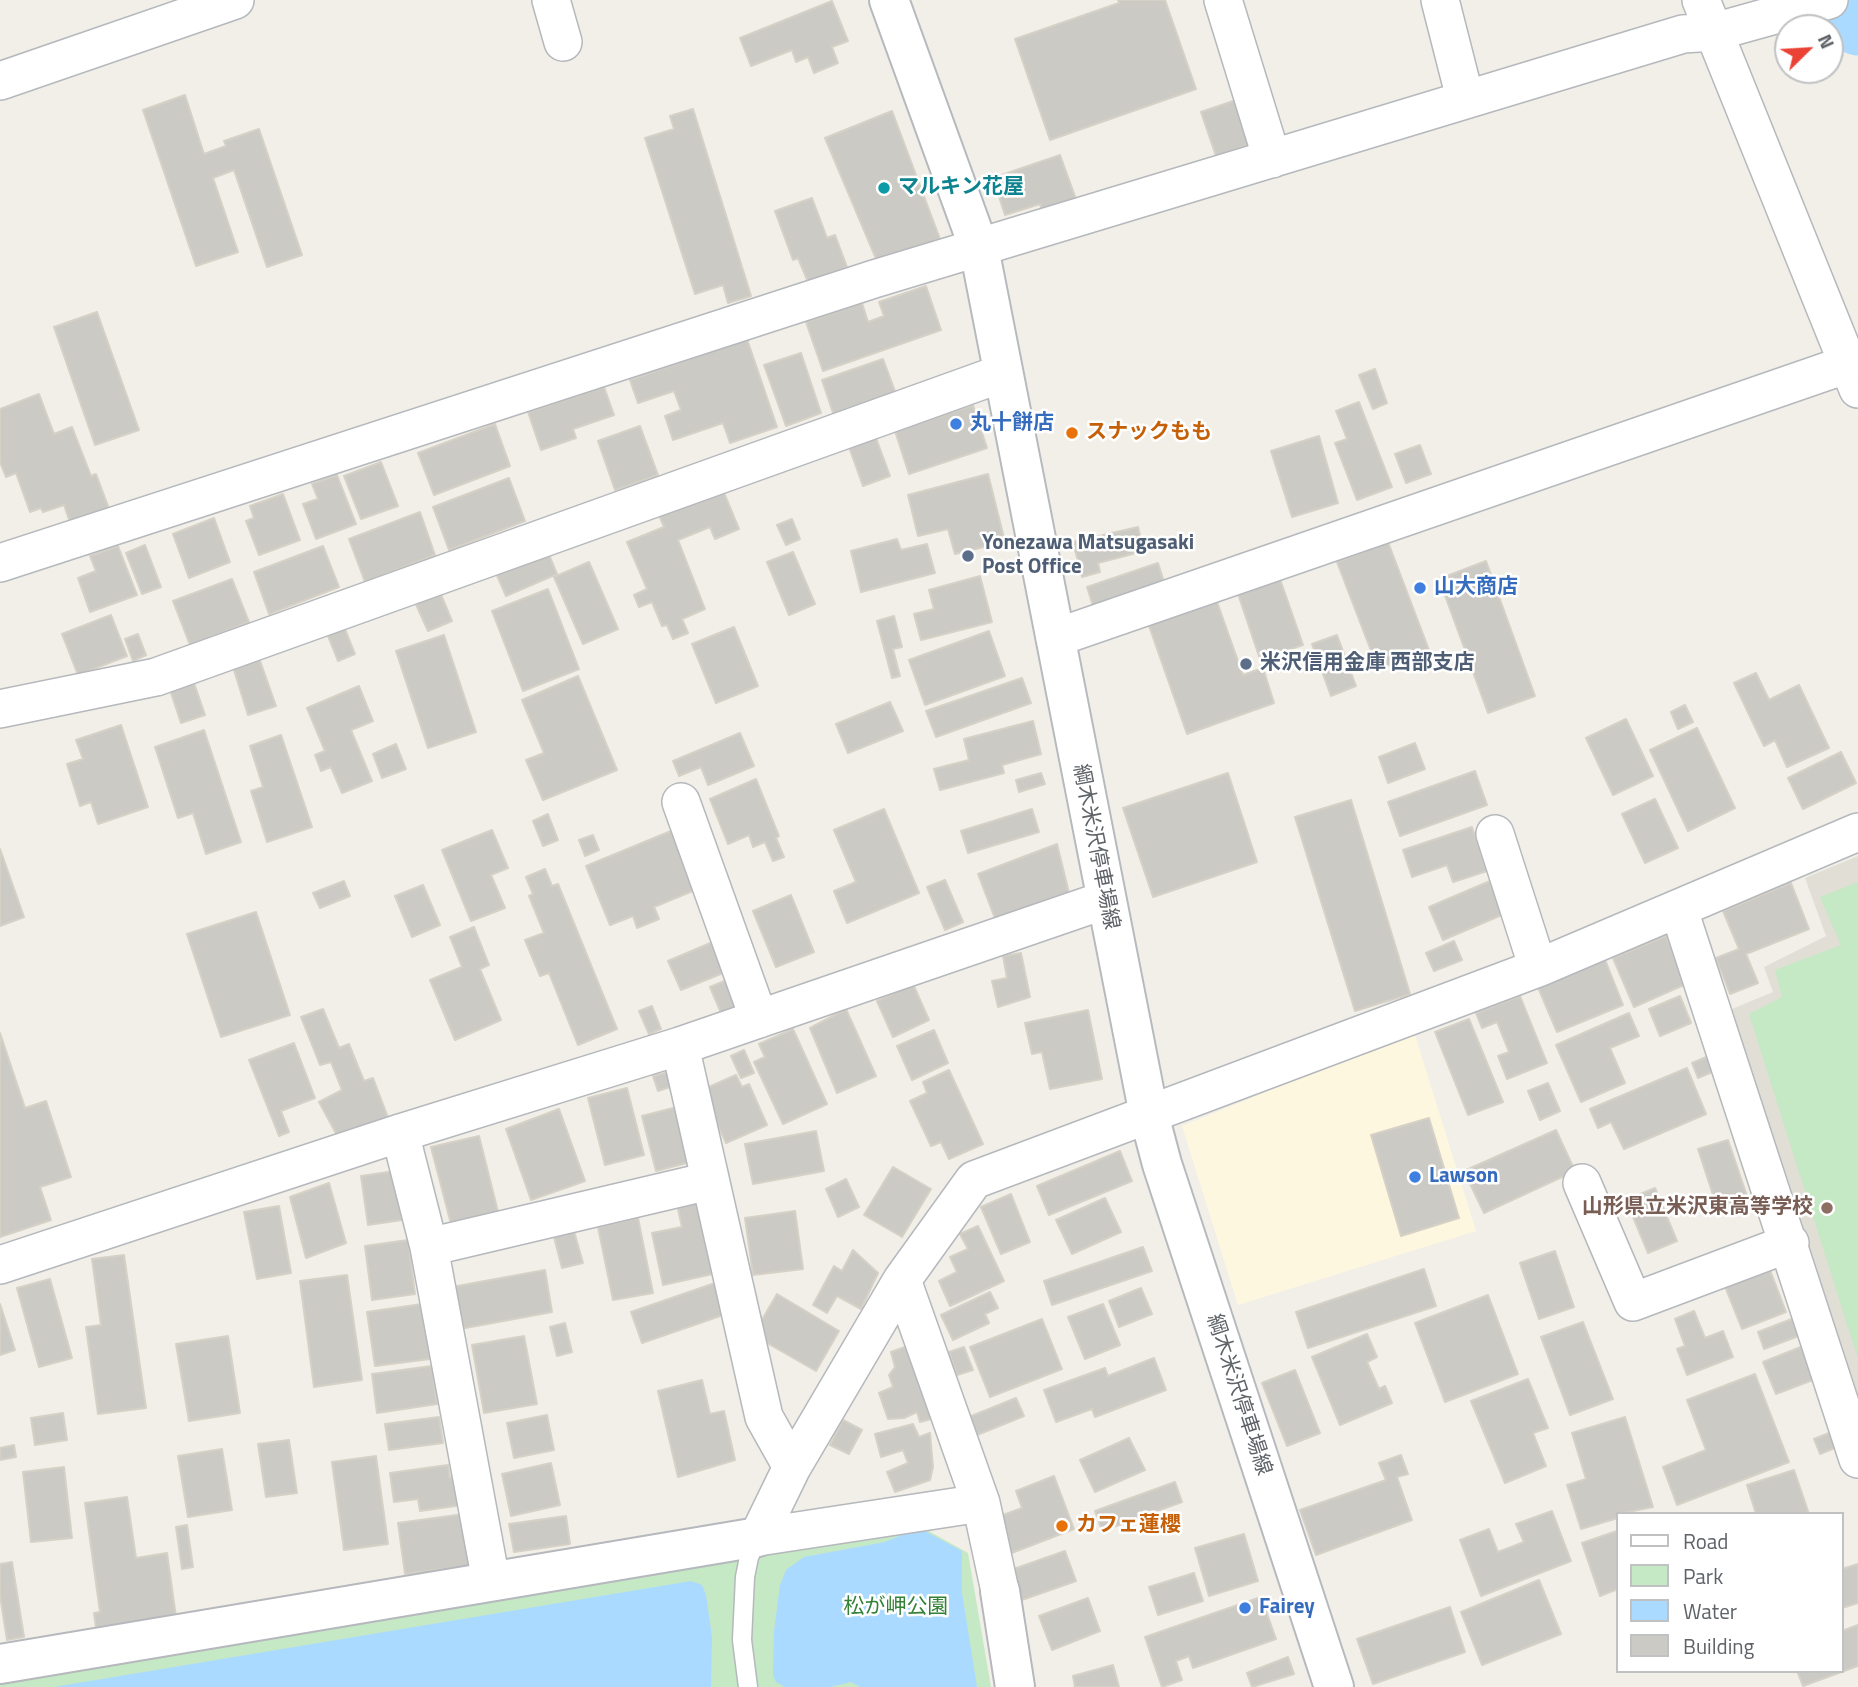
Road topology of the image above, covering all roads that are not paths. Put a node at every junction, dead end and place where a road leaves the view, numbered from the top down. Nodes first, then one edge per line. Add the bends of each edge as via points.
1 (234, 0) edge
2 (551, 0) edge
3 (889, 0) edge
4 (1223, 0) edge
5 (1440, 0) edge
6 (1817, 4) edge
7 (1708, 16) edge
8 (563, 42) dead end
9 (0, 81) edge
10 (1465, 98) junction
11 (1272, 159) junction
12 (979, 248) junction
13 (1003, 373) junction
14 (1853, 376) edge
15 (0, 563) edge
16 (1055, 638) junction
17 (0, 709) edge
18 (681, 802) dead end
19 (1858, 832) edge
20 (1495, 834) dead end
21 (1105, 901) junction
22 (1679, 909) junction
23 (1538, 968) junction
24 (760, 1019) junction
25 (680, 1046) junction
26 (1149, 1115) junction
27 (400, 1133) junction
28 (709, 1181) junction
29 (1582, 1183) dead end
30 (1790, 1243) junction
31 (429, 1247) junction
32 (0, 1265) edge
33 (902, 1280) junction
34 (1858, 1459) edge
35 (792, 1467) junction
36 (981, 1503) junction
37 (758, 1536) junction
38 (491, 1581) junction
39 (1000, 1591) joint
40 (0, 1664) edge
41 (748, 1687) edge
42 (1015, 1687) edge
43 (1334, 1687) edge

1 - 9 street
2 - 8 street
3 - 12 main road, 綱木米沢停車場線
4 - 11 street
5 - 10 street
6 - 7 street
7 - 10 street via 1683,34
7 - 14 street
10 - 11 street
11 - 12 street
12 - 13 main road, 綱木米沢停車場線
12 - 15 street
13 - 16 main road, 綱木米沢停車場線
13 - 17 street via 156,677
14 - 16 street
16 - 21 main road, 綱木米沢停車場線
18 - 24 street
19 - 22 street
20 - 23 street
21 - 24 street
21 - 26 main road, 綱木米沢停車場線
22 - 23 street
22 - 30 street
23 - 26 street
24 - 25 street
25 - 27 street
25 - 28 street
26 - 33 street via 974,1180
26 - 43 main road, 綱木米沢停車場線
27 - 31 street
27 - 32 street
28 - 31 street
28 - 35 street via 764,1417
29 - 30 street via 1633,1302
30 - 34 street
31 - 38 street
33 - 35 street
33 - 36 street
35 - 37 street
36 - 37 street
36 - 39 street
37 - 38 main road
37 - 41 lane via 745,1577 743,1640
38 - 40 main road
39 - 42 main road

